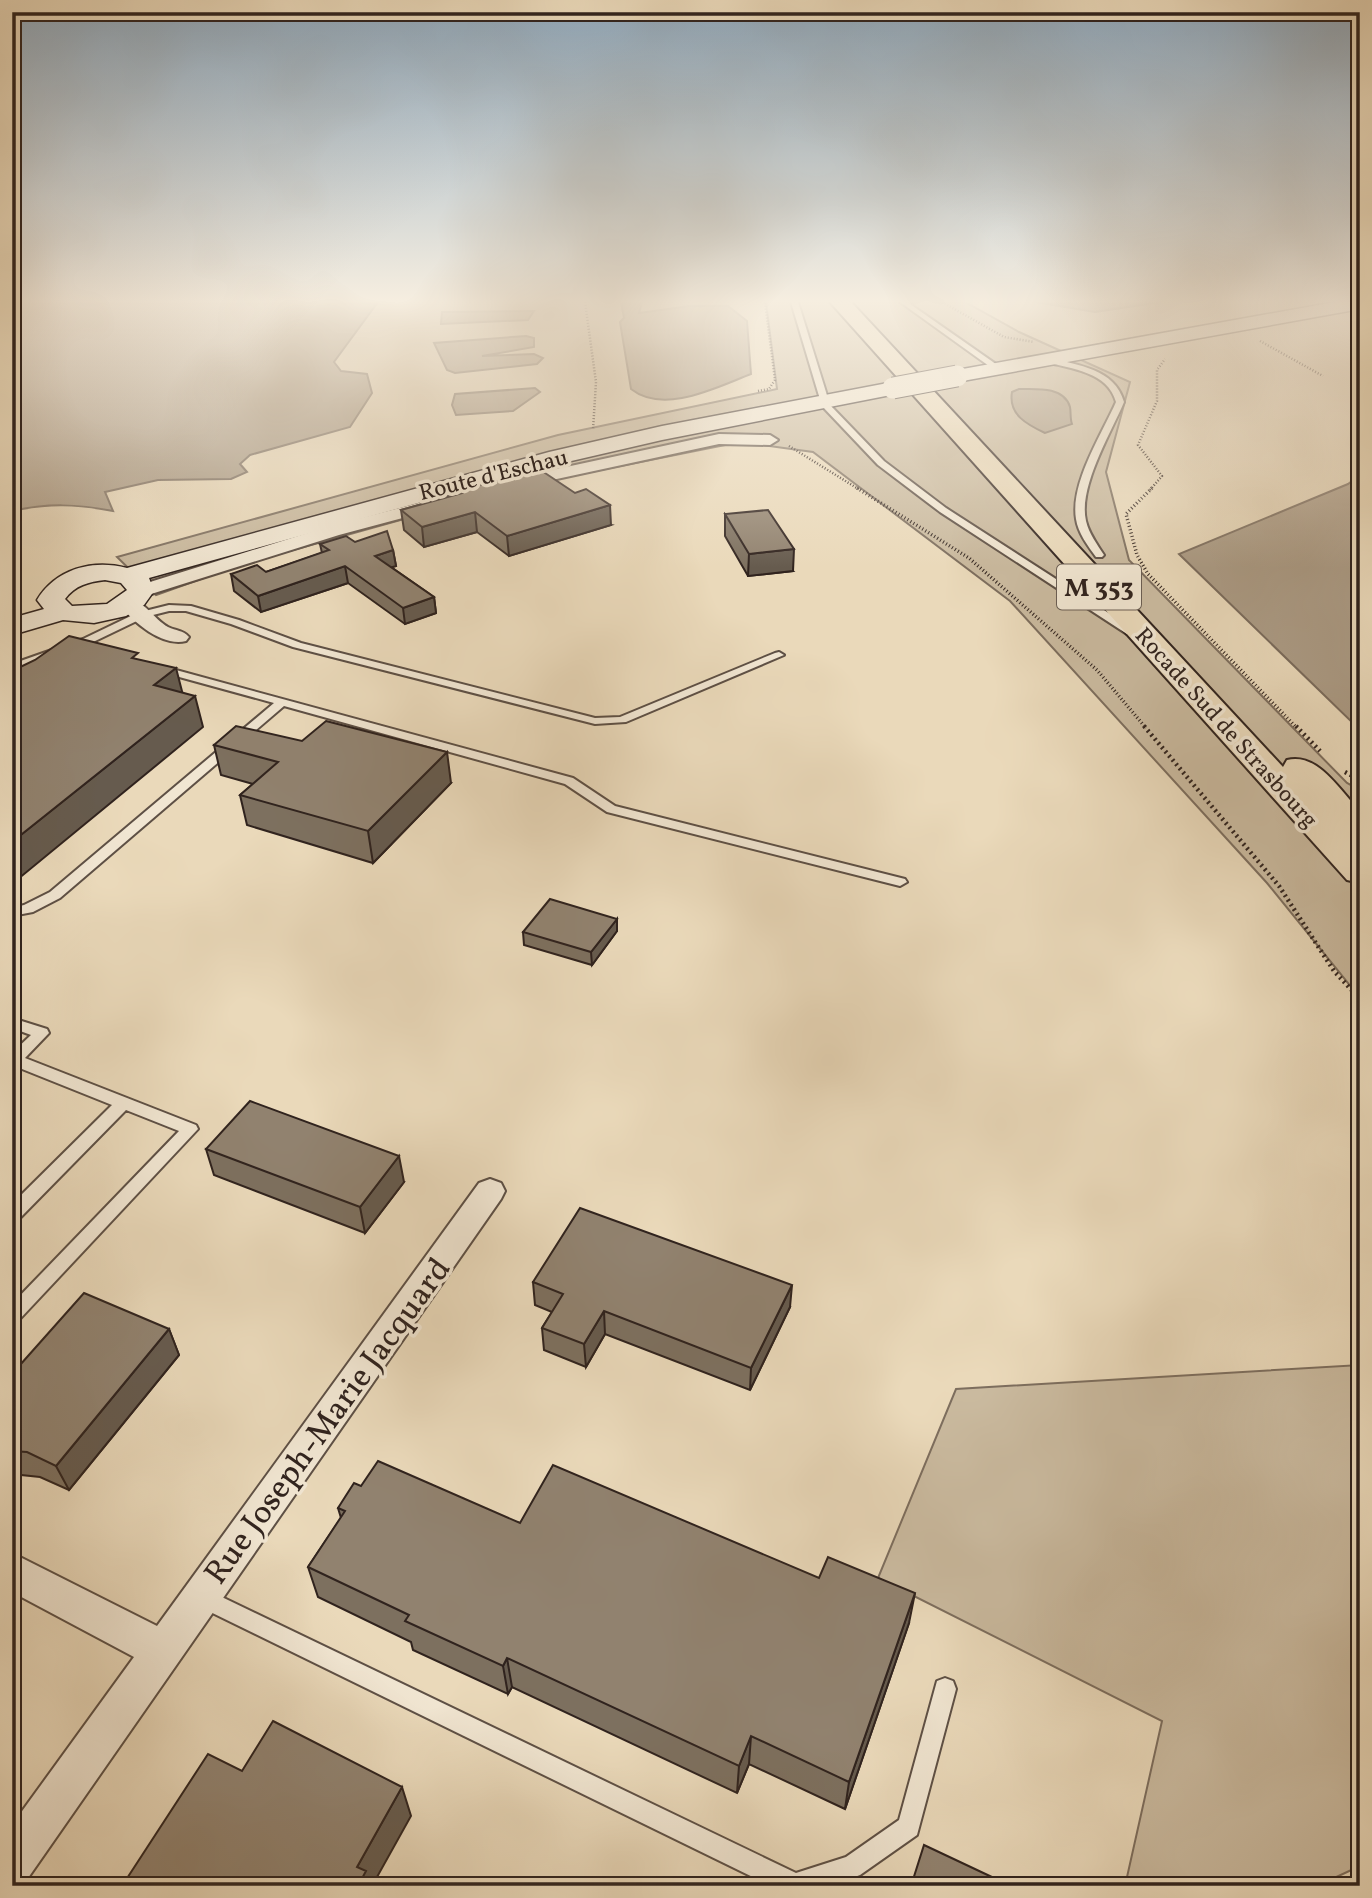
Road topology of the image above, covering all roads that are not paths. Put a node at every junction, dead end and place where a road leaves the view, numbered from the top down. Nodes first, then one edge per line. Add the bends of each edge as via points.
1 (821, 391) edge
2 (879, 391) edge
3 (921, 391) edge
4 (944, 391) edge
5 (1118, 391) edge
6 (824, 401) junction
7 (770, 440) road end
8 (1099, 555) junction
9 (135, 594) junction
10 (56, 606) junction
11 (12, 618) edge
12 (12, 627) edge
13 (179, 637) dead end
14 (1153, 646) junction
15 (779, 655) dead end
16 (12, 668) edge
17 (176, 673) dead end
18 (282, 702) junction
19 (1360, 832) edge
20 (1360, 872) edge
21 (900, 882) dead end
22 (12, 912) edge
23 (12, 1023) edge
24 (123, 1103) junction
25 (490, 1191) dead end
26 (12, 1215) edge
27 (12, 1316) edge
28 (12, 1571) edge
29 (200, 1596) junction
30 (161, 1650) junction
31 (945, 1689) dead end
32 (12, 1862) edge

1 - 6 lane
2 - 6 main road, Route d'Eschau, bridge
3 - 14 highway, Rocade Sud de Strasbourg / M 353
4 - 8 highway, Rocade Sud de Strasbourg / M 353
5 - 8 lane via 1120,402 1083,491 1080,514
6 - 9 main road, Route d'Eschau via 550,459 288,530
6 - 14 lane via 908,486
7 - 9 street, Route d'Eschau via 719,439 489,489 333,531
8 - 19 highway, Rocade Sud de Strasbourg / M 353
9 - 10 main road via 88,615
9 - 10 main road via 85,576 60,587
9 - 13 street via 161,631
9 - 15 lane via 297,645 595,721 622,720
9 - 16 lane via 87,641
10 - 11 main road
10 - 12 main road
14 - 20 highway, Rocade Sud de Strasbourg / M 353
17 - 18 lane
18 - 21 lane via 569,781 611,809
18 - 22 lane via 55,895
23 - 24 lane via 42,1033 15,1060
24 - 26 lane
24 - 27 lane via 190,1129
25 - 29 street, Rue Joseph-Marie Jacquard
28 - 30 street
29 - 30 street, Rue Joseph-Marie Jacquard
29 - 31 lane via 795,1885 852,1867 909,1828
30 - 32 street, Rue Joseph-Marie Jacquard

